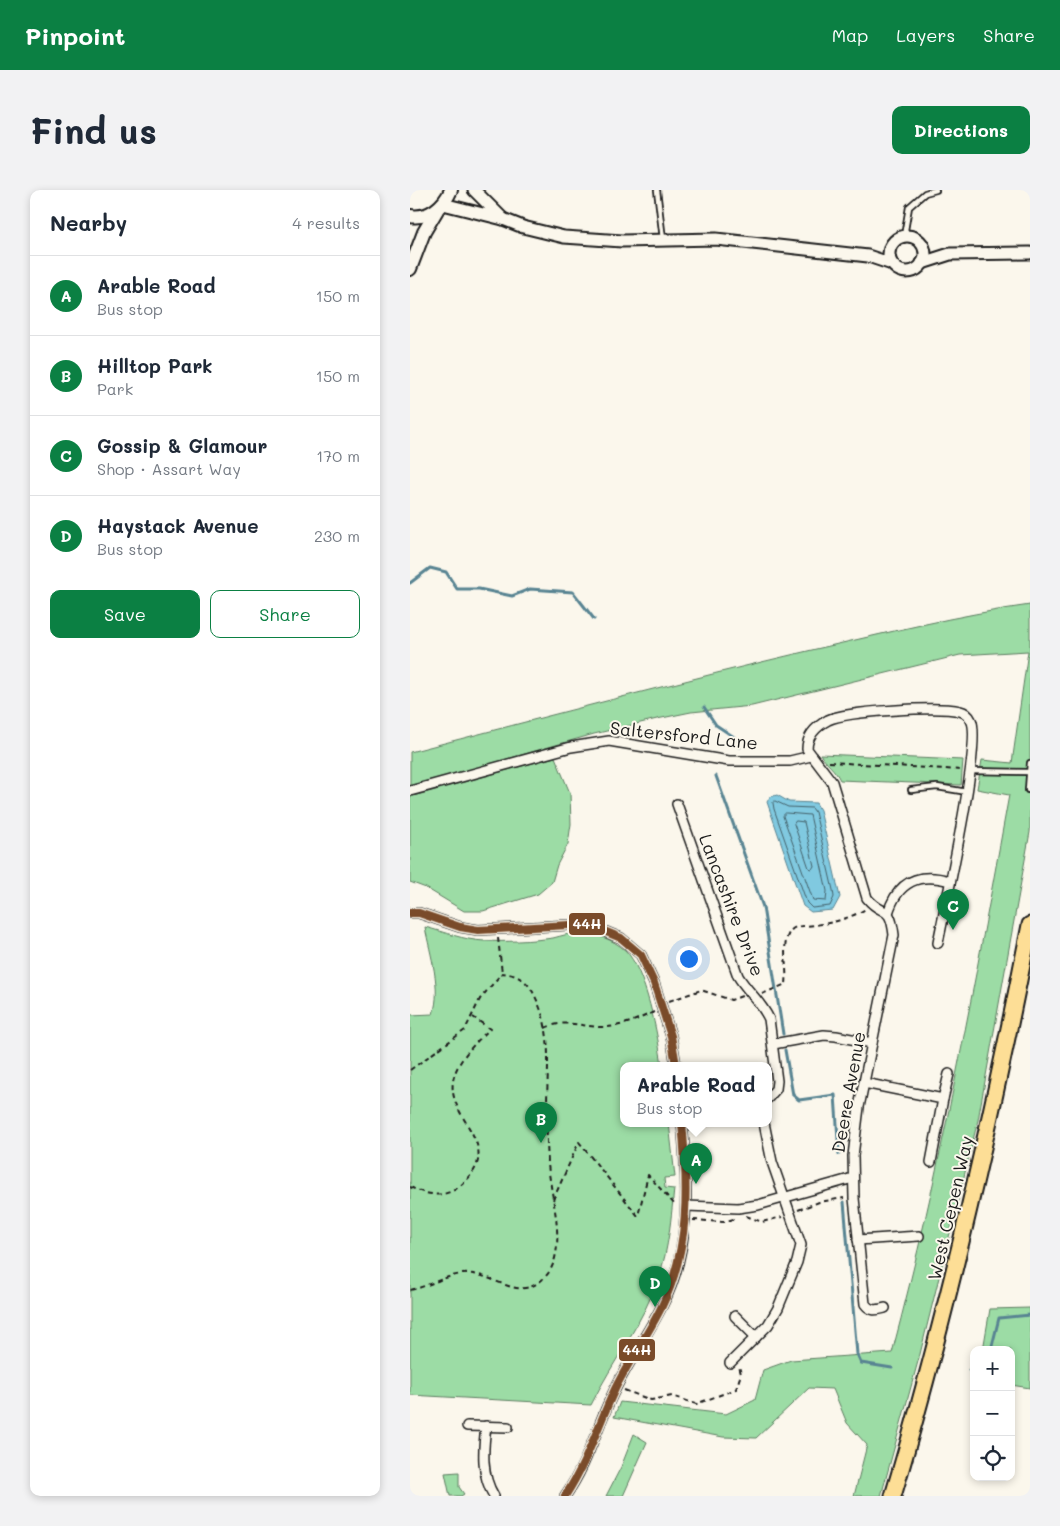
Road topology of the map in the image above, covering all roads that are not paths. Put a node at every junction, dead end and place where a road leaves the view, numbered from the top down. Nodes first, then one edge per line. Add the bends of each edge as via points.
1 (451, 190) edge
2 (474, 190) edge
3 (657, 190) edge
4 (936, 190) edge
5 (440, 207) junction
6 (410, 216) edge
7 (502, 218) junction
8 (904, 236) junction
9 (663, 240) junction
10 (922, 244) junction
11 (890, 249) junction
12 (1030, 253) edge
13 (950, 254) junction
14 (868, 256) junction
15 (922, 263) junction
16 (892, 264) junction
17 (410, 269) edge
18 (814, 760) junction
19 (1030, 762) edge
20 (971, 771) junction
21 (1029, 772) edge
22 (911, 790) dead end
23 (1028, 790) dead end
24 (410, 791) edge
25 (967, 792) junction
26 (677, 804) dead end
27 (950, 881) junction
28 (410, 913) edge
29 (888, 913) junction
30 (1030, 925) edge
31 (938, 943) dead end
32 (872, 1043) junction
33 (773, 1044) junction
34 (676, 1062) edge
35 (949, 1074) dead end
36 (864, 1083) junction
37 (772, 1094) edge
38 (942, 1099) junction
39 (682, 1127) edge
40 (765, 1127) edge
41 (931, 1162) dead end
42 (852, 1178) junction
43 (785, 1197) junction
44 (686, 1206) junction
45 (918, 1236) dead end
46 (858, 1240) junction
47 (885, 1308) dead end
48 (736, 1316) dead end
49 (756, 1337) junction
50 (733, 1360) road end
51 (467, 1426) dead end
52 (486, 1426) junction
53 (508, 1427) dead end
54 (494, 1496) edge
55 (565, 1496) edge
56 (893, 1496) edge

1 - 5 main road
2 - 7 street
3 - 9 lane
4 - 8 lane via 925,193 909,207
5 - 6 main road via 426,215
5 - 7 street
5 - 17 main road via 424,232
7 - 9 street via 564,237
8 - 10 street via 914,237
8 - 11 street via 895,240
9 - 14 street via 716,239
10 - 13 street
10 - 15 street via 925,253
11 - 14 street
11 - 16 street
12 - 13 street
13 - 15 street
14 - 16 street
15 - 16 street via 915,270 905,272
18 - 20 street via 807,742 812,732 830,719 916,709 944,710 962,712 974,726
18 - 24 street, Saltersford Lane via 729,761 609,741 571,747
18 - 29 street via 832,782 862,887 873,905
19 - 21 lane
20 - 21 lane
20 - 25 street
21 - 23 lane
22 - 25 lane via 936,788
25 - 27 street
26 - 33 street, Lancashire Drive via 738,976 765,1010
27 - 29 street via 929,876 901,887 893,896
27 - 31 street
28 - 34 street via 420,913 460,927 495,931 586,924 621,938 641,955 672,1036
29 - 32 street, Deere Avenue via 892,918 894,935
30 - 56 highway, West Cepen Way via 971,1209
32 - 33 street via 824,1035
32 - 36 street, Deere Avenue
33 - 37 street, Lancashire Drive via 777,1081
35 - 38 street
36 - 38 street
36 - 42 street, Deere Avenue
38 - 41 street
39 - 44 street
40 - 43 street via 772,1162
42 - 43 street
42 - 46 street, Deere Avenue
43 - 44 street via 738,1208
43 - 49 street via 801,1245 778,1308 768,1326
44 - 55 street via 677,1266 666,1298 610,1399 578,1477
45 - 46 street
46 - 47 street, Deere Avenue via 865,1304 868,1309
48 - 49 street
49 - 50 street
51 - 52 street
52 - 53 street
52 - 54 street via 484,1465 487,1484

